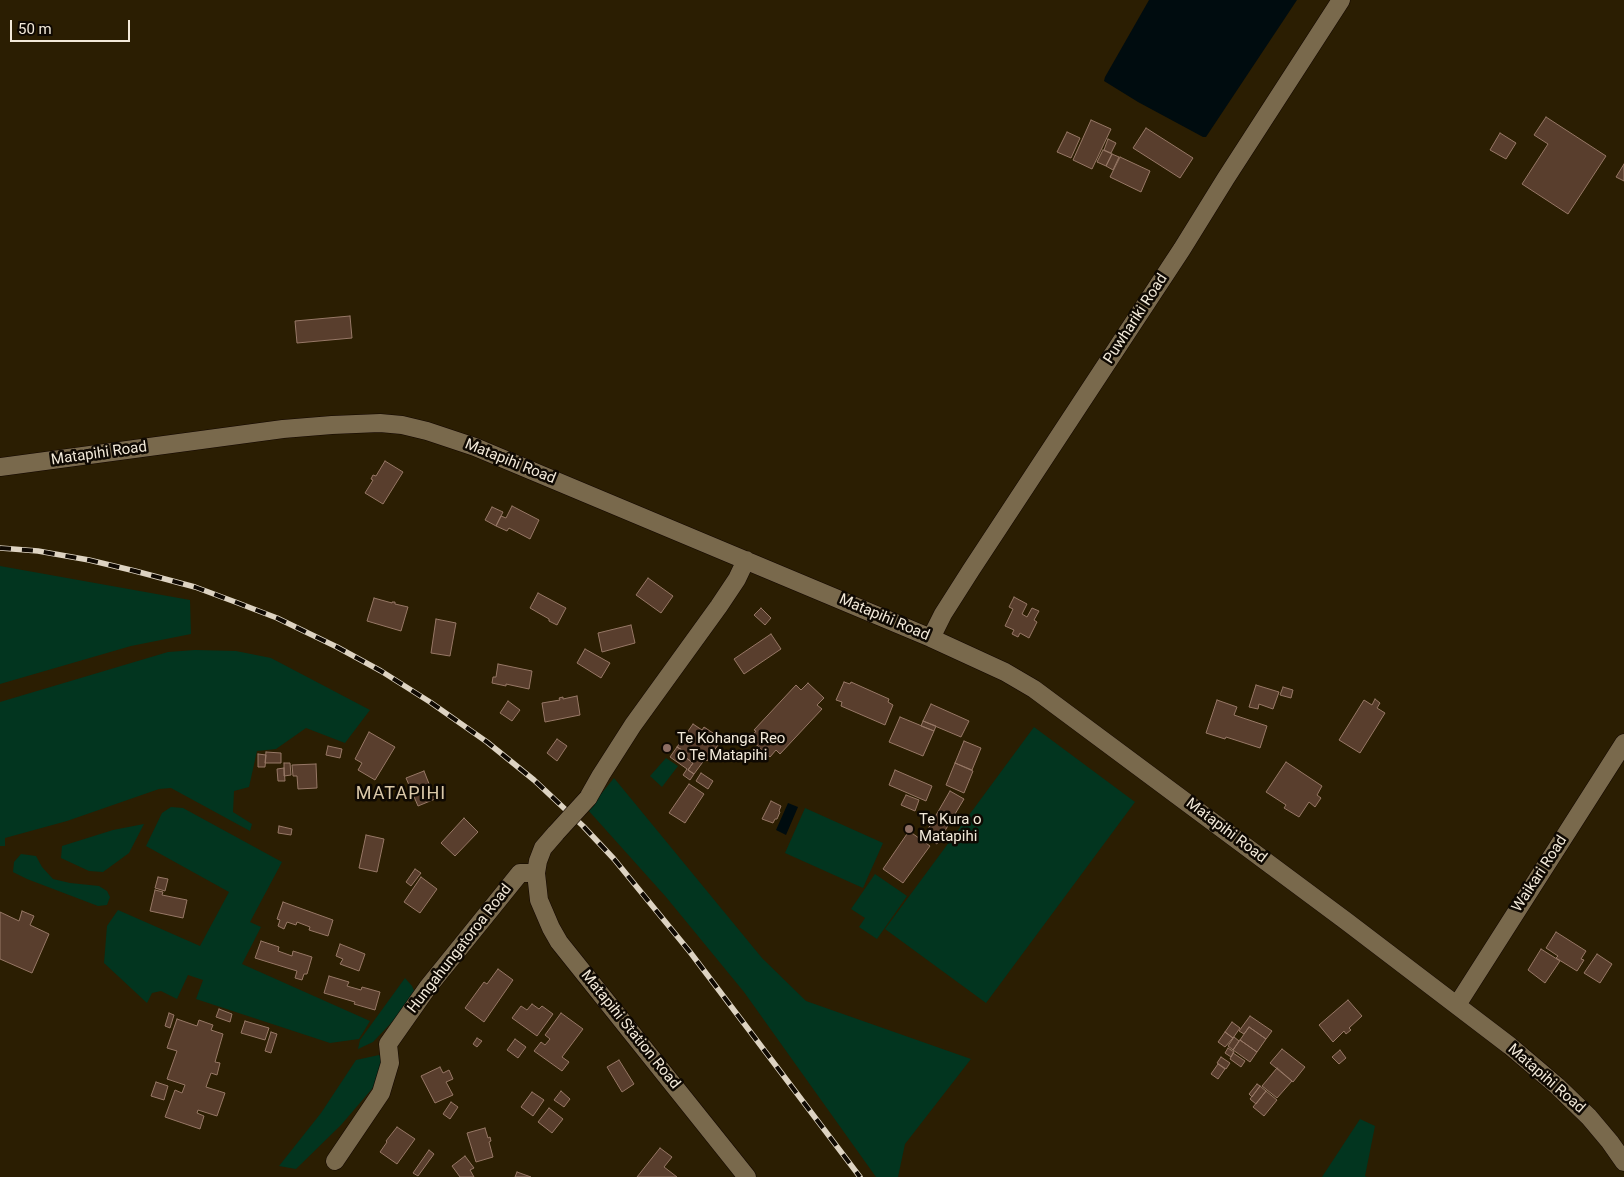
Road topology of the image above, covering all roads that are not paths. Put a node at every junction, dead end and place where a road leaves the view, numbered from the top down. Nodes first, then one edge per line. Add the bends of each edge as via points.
1 (1341, 0) edge
2 (0, 467) edge
3 (746, 560) junction
4 (931, 638) junction
5 (1624, 743) edge
6 (536, 872) junction
7 (1457, 1005) junction
8 (335, 1161) dead end
9 (1624, 1162) edge
10 (747, 1177) edge

1 - 4 street, Puwhariki Road via 971,570
2 - 3 street, Matapihi Road via 283,429 332,424 402,425 475,447
3 - 4 street, Matapihi Road
3 - 6 street, bridge via 737,579 633,725 588,798 543,848
4 - 7 street, Matapihi Road via 1034,689
5 - 7 street, Waikari Road
6 - 8 street, Hungahungatoroa Road via 520,873 428,987 388,1044 390,1063 381,1094
6 - 10 street, Matapihi Station Road via 539,900 559,942
7 - 9 street, Matapihi Road via 1510,1046 1589,1116

